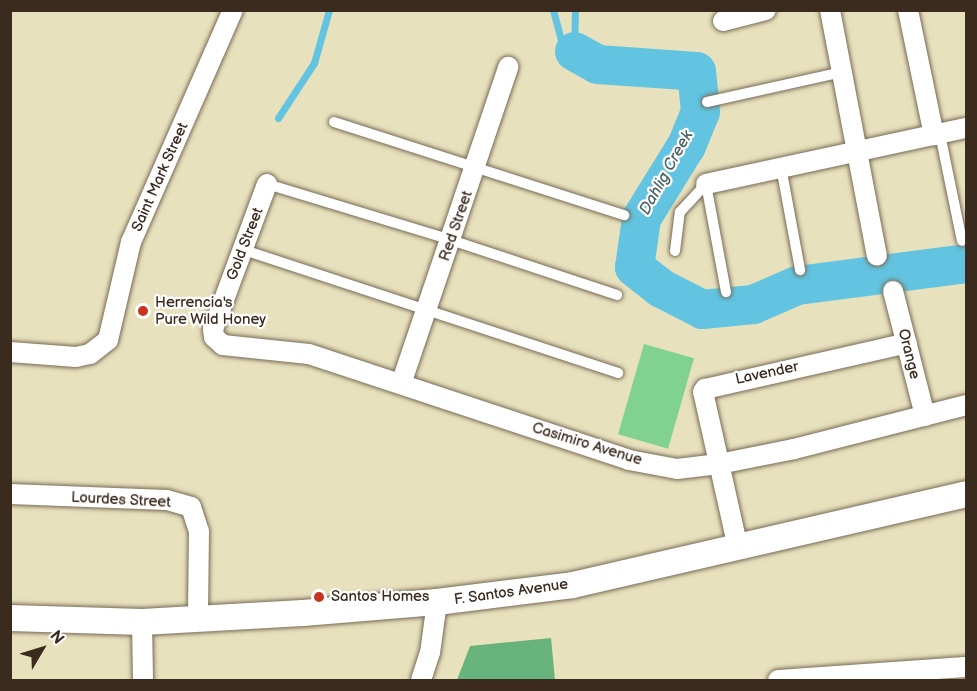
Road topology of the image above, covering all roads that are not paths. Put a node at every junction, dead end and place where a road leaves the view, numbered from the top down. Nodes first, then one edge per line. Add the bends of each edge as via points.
1 (766, 10) edge
2 (830, 10) edge
3 (908, 10) edge
4 (226, 13) edge
5 (723, 21) dead end
6 (508, 67) dead end
7 (842, 72) junction
8 (707, 102) dead end
9 (334, 122) dead end
10 (966, 128) edge
11 (937, 135) junction
12 (857, 152) junction
13 (781, 167) junction
14 (476, 170) junction
15 (267, 184) joint
16 (706, 184) junction
17 (624, 215) dead end
18 (451, 240) junction
19 (962, 240) dead end
20 (244, 250) junction
21 (675, 250) dead end
22 (877, 256) dead end
23 (800, 270) dead end
24 (893, 291) dead end
25 (726, 292) dead end
26 (617, 295) dead end
27 (427, 309) junction
28 (214, 337) joint
29 (907, 343) junction
30 (10, 352) edge
31 (618, 373) dead end
32 (401, 384) junction
33 (966, 405) edge
34 (925, 416) junction
35 (719, 464) junction
36 (10, 494) edge
37 (966, 494) edge
38 (738, 548) junction
39 (437, 602) junction
40 (10, 618) edge
41 (198, 618) junction
42 (142, 622) junction
43 (966, 667) edge
44 (143, 681) edge
45 (421, 681) edge
46 (778, 681) edge

1 - 5 street
2 - 7 street
3 - 11 street
4 - 30 street, Saint Mark Street via 131,242 108,340 90,354 76,357
6 - 14 street, Red Street
7 - 8 lane
7 - 12 street
9 - 14 lane
10 - 11 street
11 - 12 street
11 - 19 lane
12 - 13 street
12 - 22 street
13 - 16 street
13 - 23 lane
14 - 17 lane
14 - 18 street, Red Street
15 - 18 lane
15 - 20 street, Gold Street
16 - 21 lane via 680,212
16 - 25 lane
18 - 26 lane
18 - 27 street, Red Street
20 - 27 lane
20 - 28 street, Gold Street via 213,329
24 - 29 street, Orange
27 - 31 lane
27 - 32 street, Red Street
28 - 32 street, Casimiro Avenue via 223,345 309,354
29 - 34 street, Orange
29 - 35 street, Lavender via 708,386 703,392
32 - 35 street, Casimiro Avenue via 629,460 677,469
33 - 34 street, Casimiro Avenue
34 - 35 street, Casimiro Avenue via 794,450
35 - 38 street
36 - 41 street, Lourdes Street via 167,500 191,507 199,531
37 - 38 street, F. Santos Avenue
38 - 39 street, F. Santos Avenue via 573,585
39 - 41 street, F. Santos Avenue
39 - 45 street via 430,653
40 - 42 street, F. Santos Avenue
41 - 42 street, F. Santos Avenue
42 - 44 street
43 - 46 street

